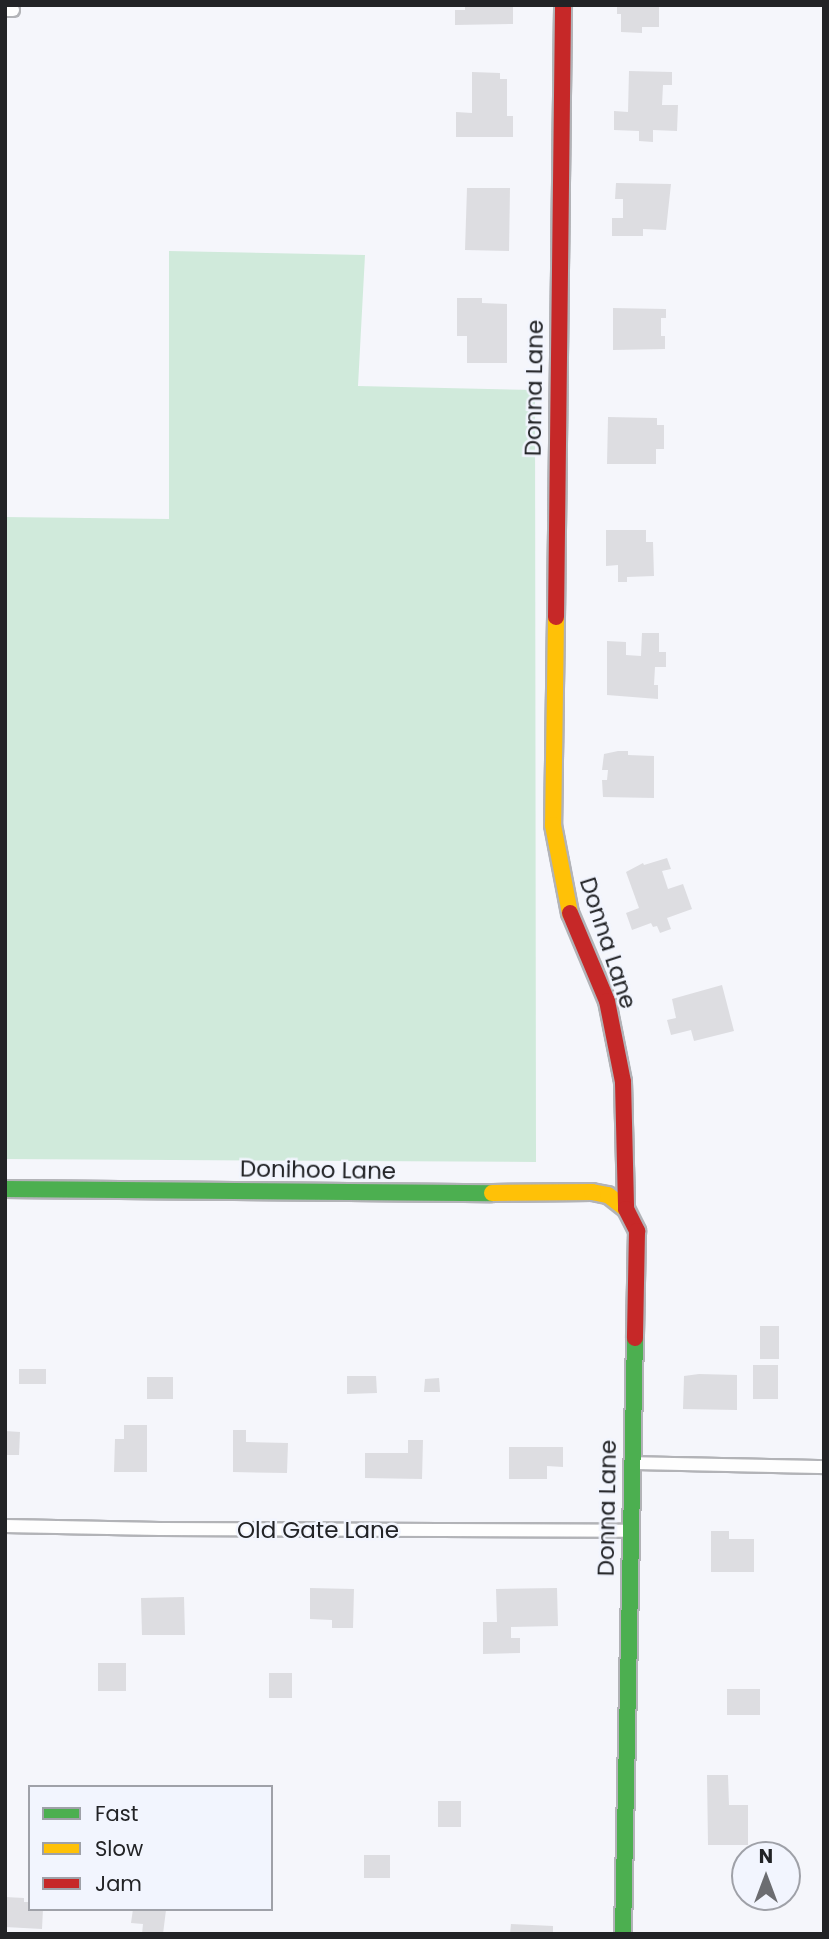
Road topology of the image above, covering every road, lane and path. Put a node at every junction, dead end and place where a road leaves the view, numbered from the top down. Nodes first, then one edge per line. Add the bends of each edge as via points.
1 (563, 5) edge
2 (5, 1189) edge
3 (625, 1209) junction
4 (631, 1463) junction
5 (824, 1467) edge
6 (5, 1525) edge
7 (631, 1531) junction
8 (623, 1934) edge

1 - 3 street, Donna Lane via 553,825 568,909 607,1002 623,1082
2 - 3 street, Donihoo Lane via 592,1192 608,1195
3 - 4 street, Donna Lane via 637,1231
4 - 5 street
4 - 7 street, Donna Lane
6 - 7 street, Old Gate Lane
7 - 8 street, Donna Lane

